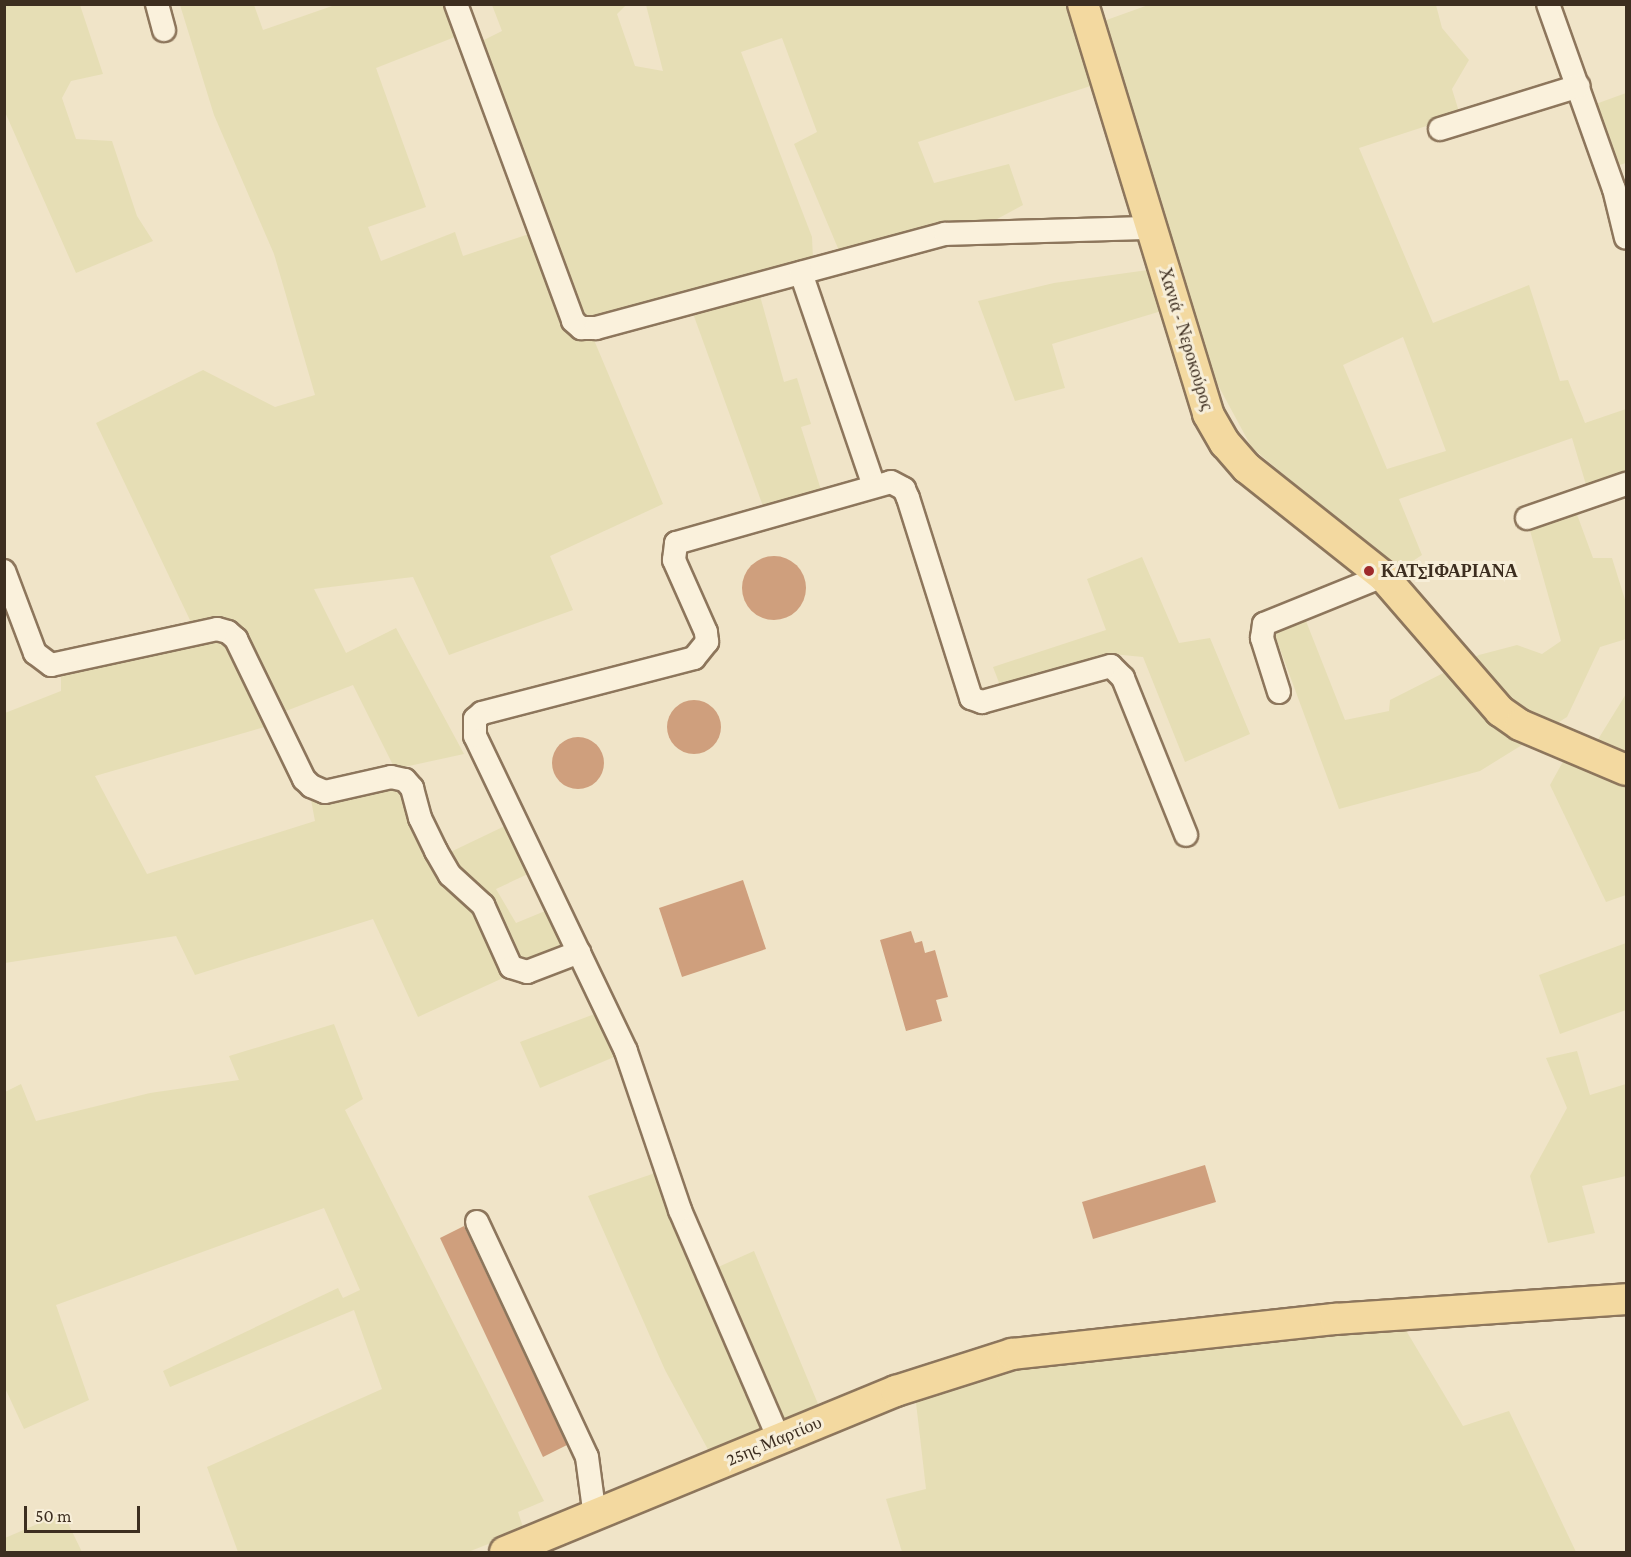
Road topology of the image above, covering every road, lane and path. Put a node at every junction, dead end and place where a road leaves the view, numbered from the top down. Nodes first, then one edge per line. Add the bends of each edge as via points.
1 (157, 4) edge
2 (456, 4) edge
3 (1083, 4) edge
4 (1548, 4) edge
5 (164, 30) dead end
6 (1579, 86) junction
7 (1440, 129) dead end
8 (1151, 228) junction
9 (1626, 238) edge
10 (801, 273) junction
11 (1626, 484) edge
12 (874, 486) junction
13 (1527, 518) dead end
14 (4, 571) edge
15 (1383, 576) junction
16 (1279, 692) dead end
17 (1626, 770) edge
18 (1186, 835) dead end
19 (579, 952) junction
20 (477, 1222) dead end
21 (1626, 1299) edge
22 (779, 1439) junction
23 (595, 1517) junction
24 (505, 1552) edge

1 - 5 street
2 - 10 street via 577,325 596,328
3 - 8 main road, Χανιά - Νεροκούρος
4 - 6 street
6 - 7 street
6 - 9 street
8 - 10 street via 945,234
8 - 15 main road, Χανιά - Νεροκούρος via 1208,414 1225,443 1247,468
10 - 12 street
11 - 13 street
12 - 18 street via 891,482 904,489 971,698 982,702 1111,666 1123,678
12 - 19 street via 676,543 674,560 706,632 707,642 694,658 482,713 475,719 475,736
14 - 19 street via 36,653 51,665 217,629 228,632 236,639 303,779 325,792 391,777 405,780 412,788 420,818 436,851 450,875 483,905 511,967 527,972
15 - 16 street via 1264,624 1262,638
15 - 17 main road, Χανιά - Νεροκούρος via 1500,711 1520,725
19 - 22 street via 626,1051 680,1210
20 - 23 street via 587,1456
21 - 22 main road, 25ης Μαρτίου via 1435,1311 1049,1347 1012,1354 906,1388
22 - 23 main road, 25ης Μαρτίου
23 - 24 main road, 25ης Μαρτίου

